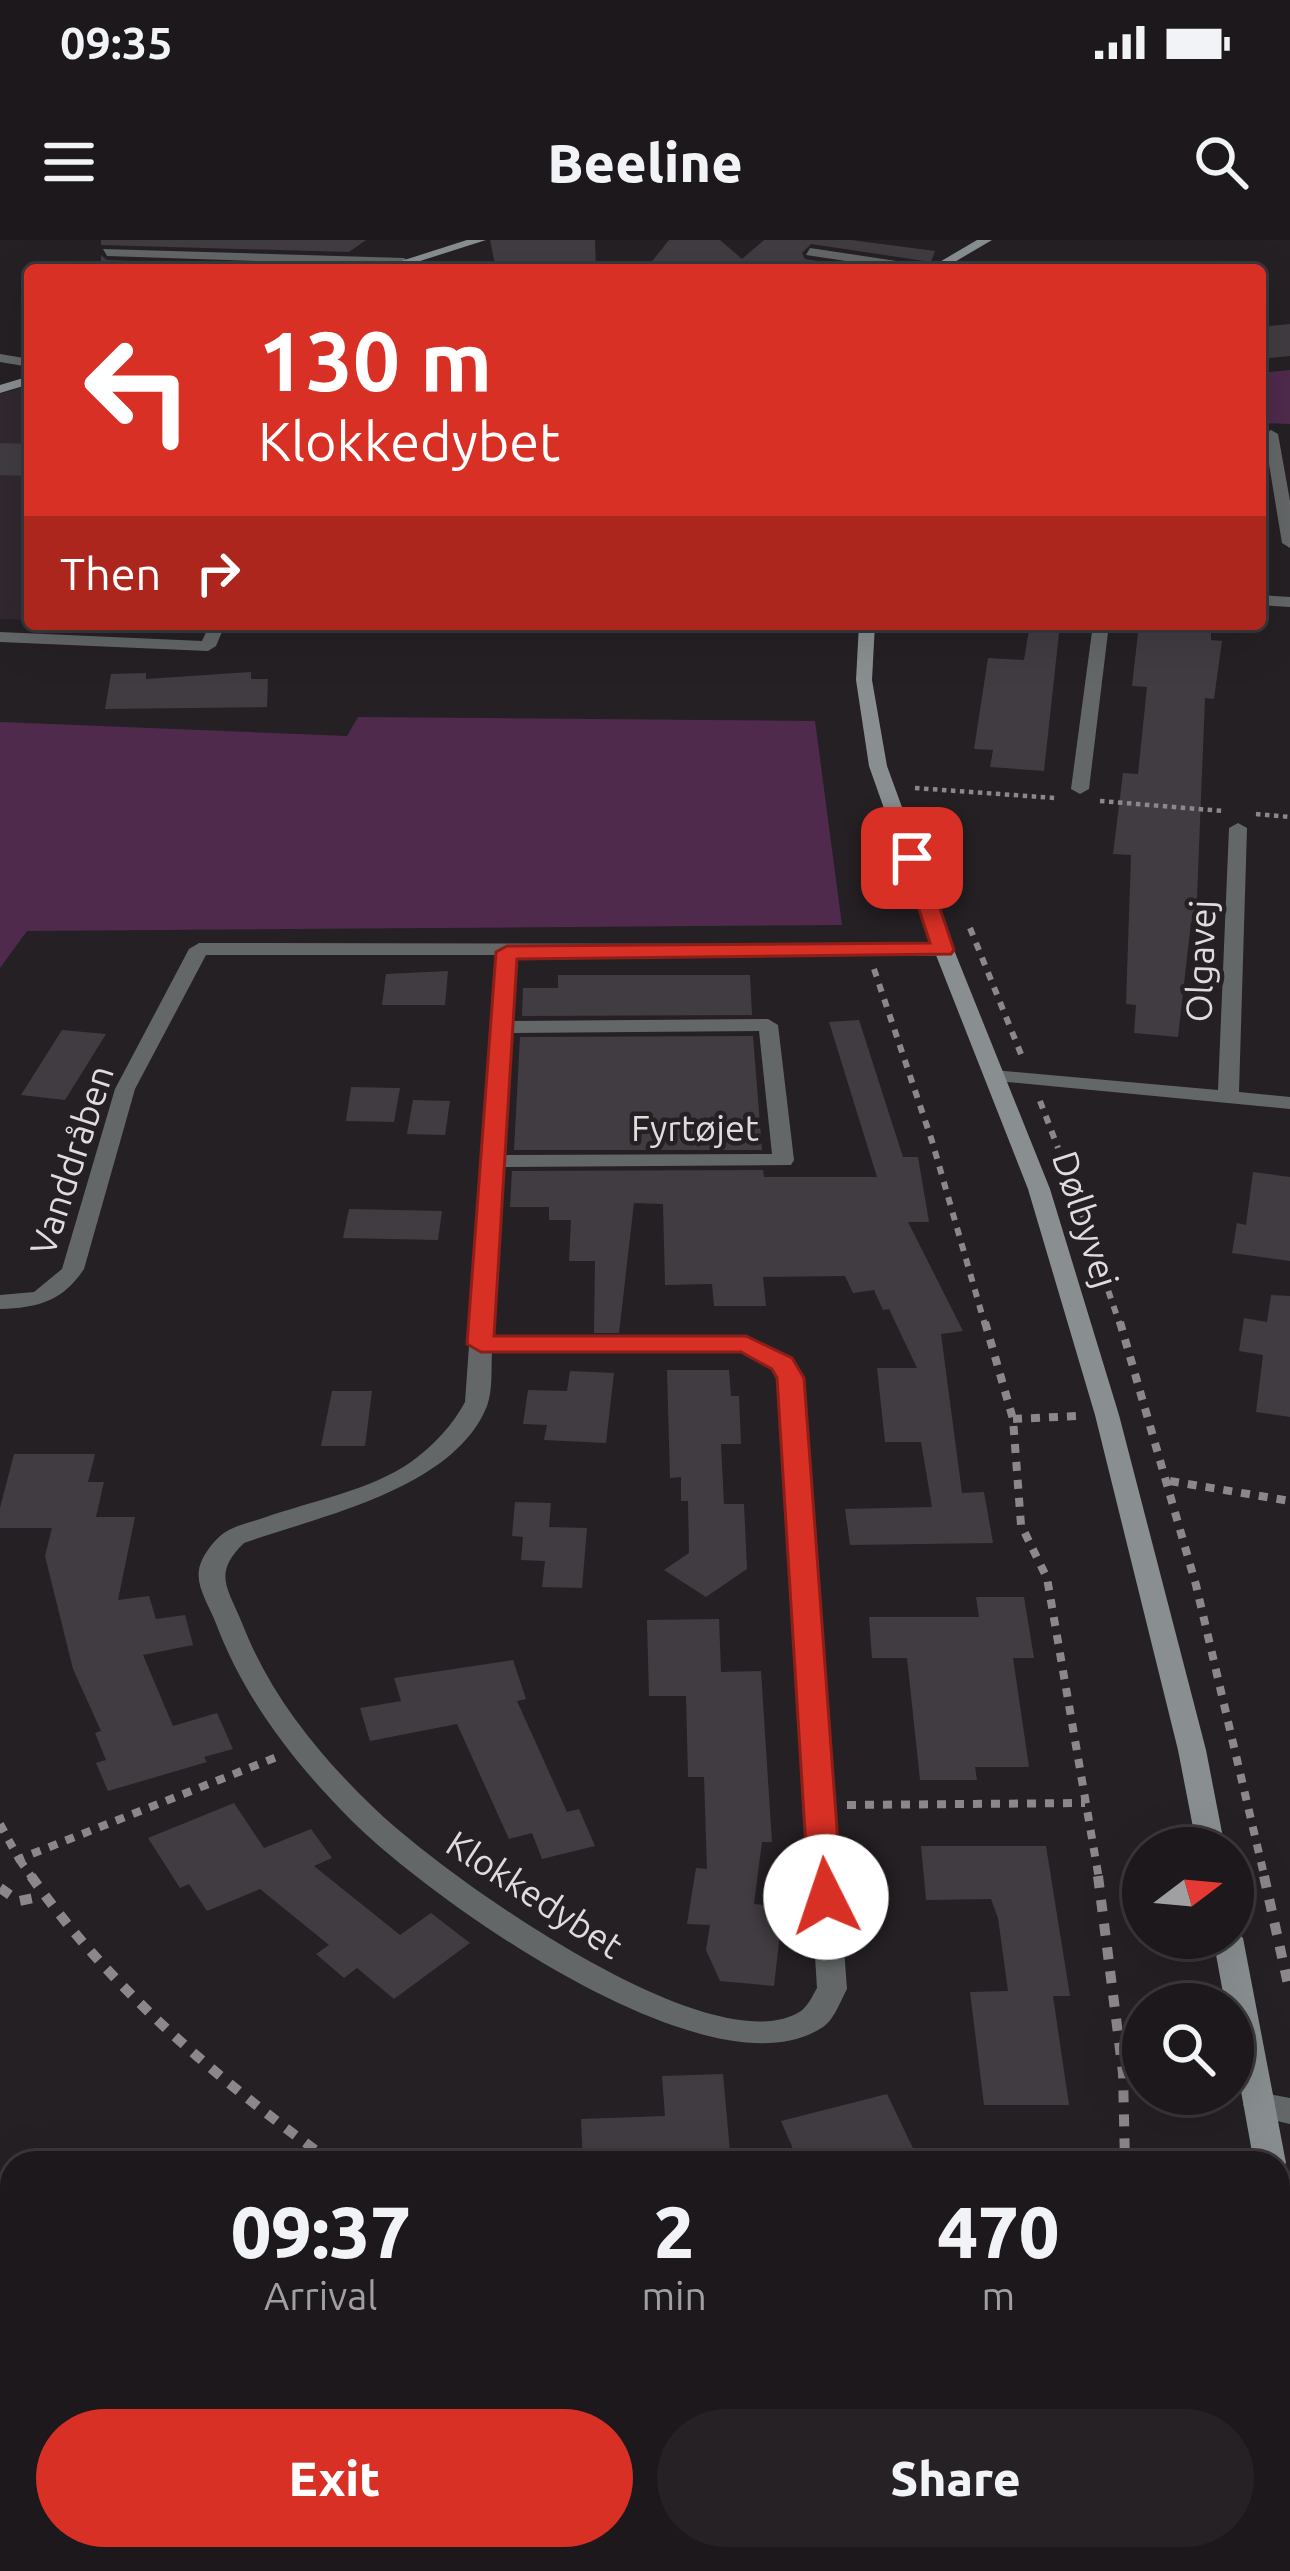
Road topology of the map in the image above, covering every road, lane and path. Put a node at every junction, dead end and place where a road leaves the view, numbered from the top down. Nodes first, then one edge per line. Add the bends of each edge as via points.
1 (480, 240) edge
2 (986, 240) edge
3 (107, 252) dead end
4 (810, 252) dead end
5 (404, 262) junction
6 (398, 264) edge
7 (891, 264) edge
8 (942, 264) edge
9 (1270, 434) dead end
10 (1290, 544) edge
11 (212, 630) edge
12 (867, 630) edge
13 (1100, 630) edge
14 (0, 637) edge
15 (1080, 789) dead end
16 (1238, 828) dead end
17 (944, 950) junction
18 (868, 951) junction
19 (507, 952) junction
20 (502, 1028) junction
21 (994, 1076) junction
22 (1228, 1096) junction
23 (1290, 1103) edge
24 (493, 1161) junction
25 (0, 1302) edge
26 (481, 1344) junction
27 (1170, 1481) dead end
28 (1290, 1502) edge
29 (301, 1747) junction
30 (1085, 1803) junction
31 (819, 1805) junction
32 (0, 1824) edge
33 (1207, 1827) edge
34 (20, 1859) junction
35 (0, 1888) edge
36 (43, 1896) junction
37 (1234, 1959) edge
38 (1275, 2108) edge
39 (316, 2151) edge
40 (1125, 2151) edge
41 (1271, 2151) edge

1 - 5 street
2 - 8 street
3 - 5 street
4 - 7 street
5 - 6 street
9 - 10 street
11 - 14 street via 208,646
12 - 17 street, Dølbyvej via 864,680 878,766
13 - 15 street
16 - 22 street, Olgavej
17 - 18 street
17 - 21 street, Dølbyvej
18 - 19 street
18 - 30 path via 1013,1419 1022,1525 1047,1578
19 - 20 street, Klokkedybet
19 - 25 street, Vanddråben via 199,950 124,1089 73,1269 61,1289 34,1302
20 - 24 street, Klokkedybet
20 - 24 street, Fyrtøjet via 768,1025 783,1160
21 - 22 street
21 - 33 street, Dølbyvej via 1039,1189 1108,1415
22 - 23 street
24 - 26 street, Klokkedybet
26 - 29 street, Klokkedybet via 477,1402 446,1448 387,1484 262,1524 218,1554 211,1574 239,1654
26 - 31 street, Klokkedybet via 746,1344 782,1364 790,1378
27 - 28 path
29 - 31 street, Klokkedybet via 382,1833 544,1949 694,2023 745,2032 784,2031 814,2018 832,1989
29 - 34 path
30 - 31 path
30 - 40 path via 1123,2073
32 - 34 path
34 - 36 path
35 - 36 path via 12,1901
36 - 39 path via 141,2000 269,2119
37 - 38 street
38 - 41 street

